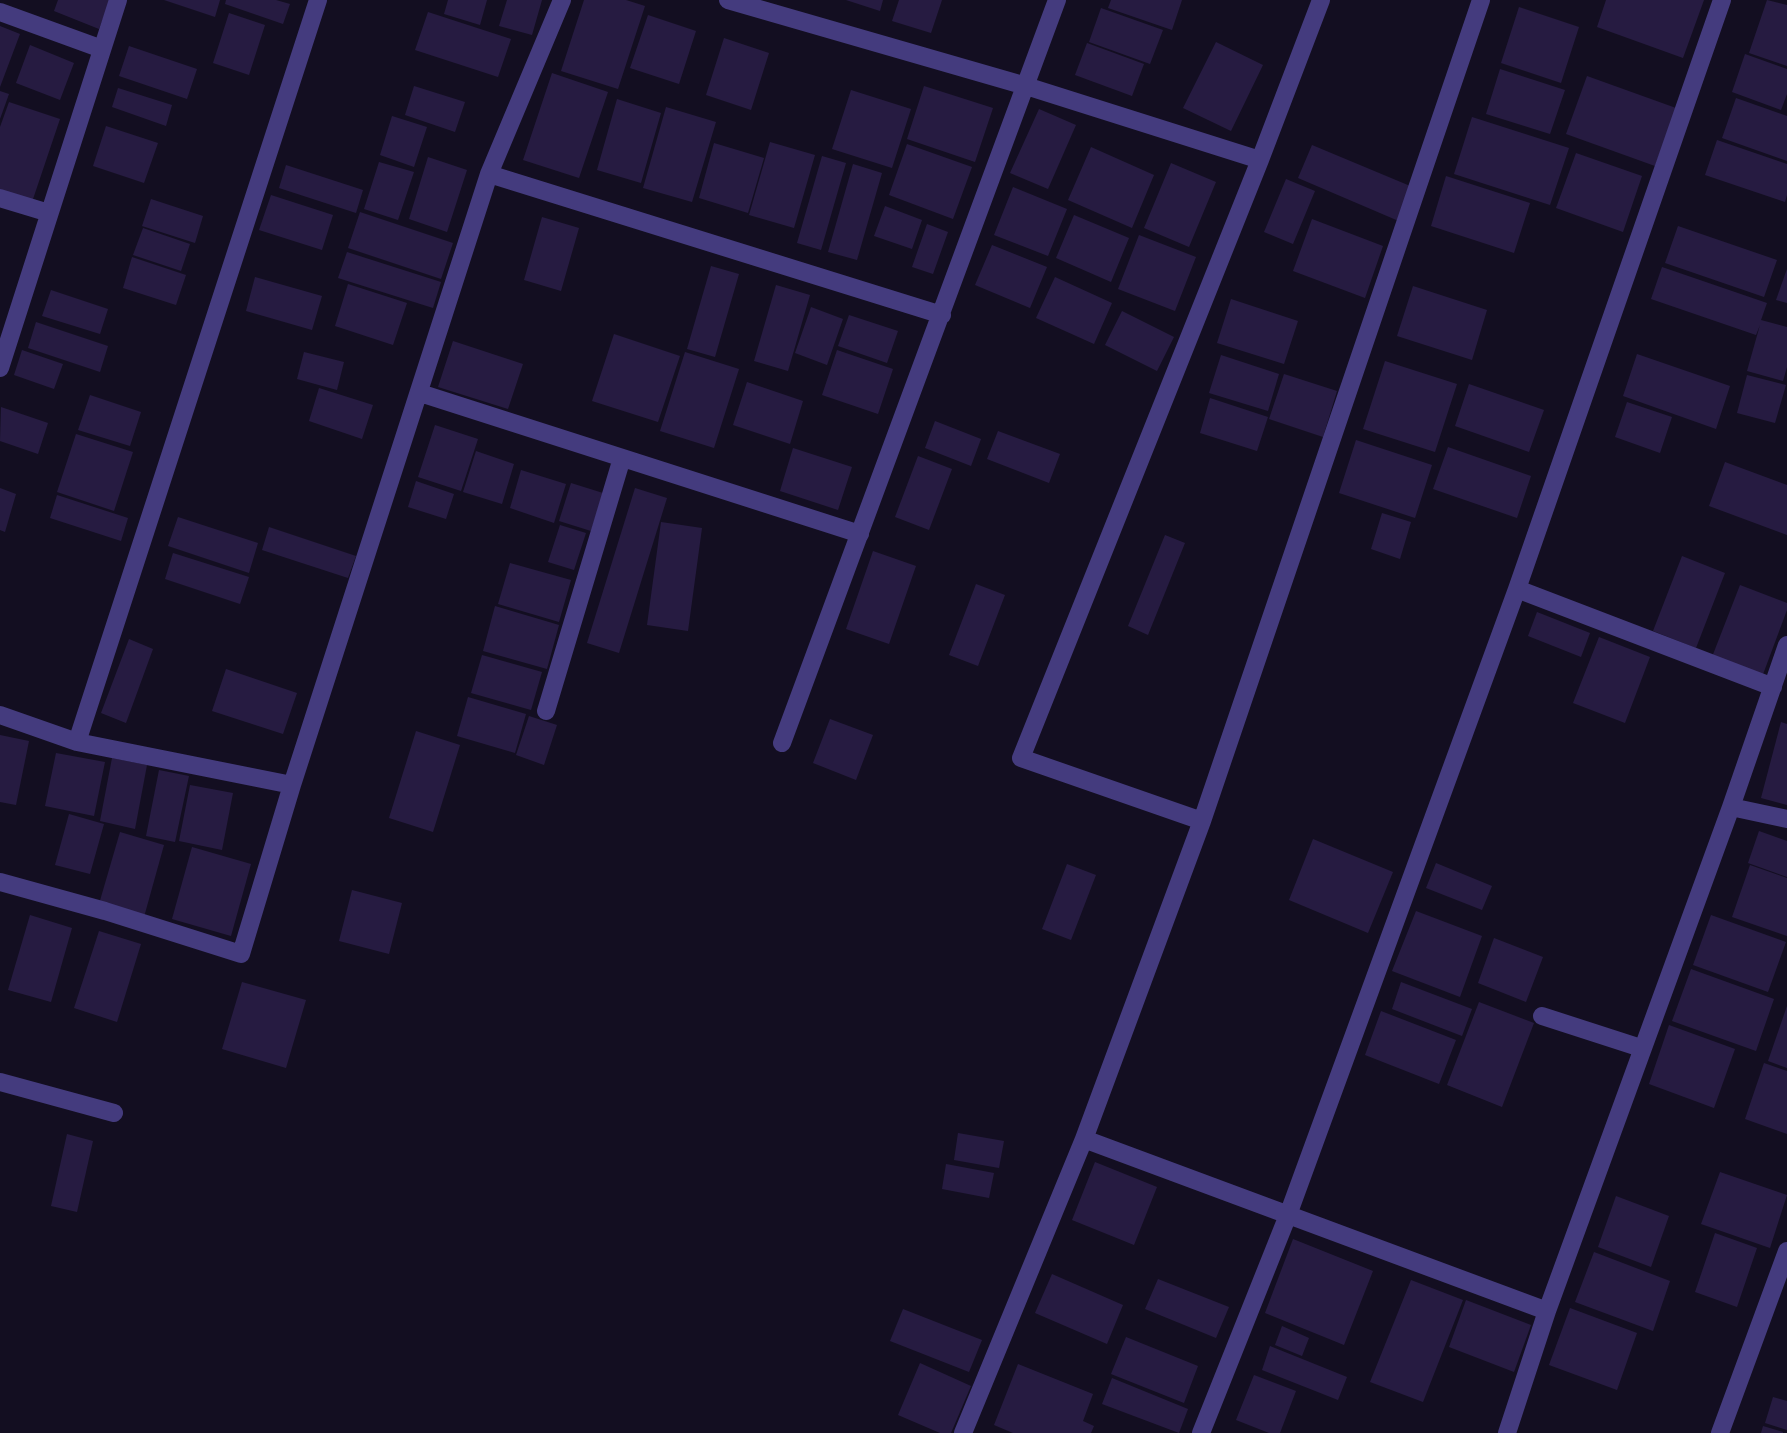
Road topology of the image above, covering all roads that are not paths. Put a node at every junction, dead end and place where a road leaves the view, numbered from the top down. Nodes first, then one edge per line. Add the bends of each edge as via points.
1 (118, 0) edge
2 (318, 0) edge
3 (562, 0) edge
4 (729, 0) edge
5 (1057, 0) edge
6 (1321, 0) edge
7 (1481, 0) edge
8 (1722, 0) edge
9 (12, 10) edge
10 (102, 49) junction
11 (1027, 86) junction
12 (1260, 160) junction
13 (489, 174) junction
14 (0, 198) edge
15 (48, 213) junction
16 (942, 315) junction
17 (0, 368) edge
18 (420, 393) junction
19 (622, 458) junction
20 (860, 534) junction
21 (1517, 589) junction
22 (1787, 645) edge
23 (1773, 687) junction
24 (546, 711) dead end
25 (0, 715) edge
26 (77, 742) junction
27 (782, 743) dead end
28 (292, 785) junction
29 (1731, 807) junction
30 (1787, 819) edge
31 (1202, 821) junction
32 (0, 882) edge
33 (1542, 1016) dead end
34 (1641, 1048) junction
35 (0, 1082) edge
36 (114, 1113) dead end
37 (1084, 1139) junction
38 (1288, 1215) junction
39 (1787, 1251) edge
40 (1547, 1311) junction
41 (963, 1433) edge
42 (1201, 1433) edge
43 (1507, 1433) edge
44 (1720, 1433) edge

1 - 10 street
2 - 26 street
3 - 13 street
4 - 11 street
5 - 11 street
6 - 12 street
7 - 31 street
8 - 21 street
9 - 10 street
10 - 15 street
11 - 12 street
11 - 16 street
12 - 31 street via 1021,758
13 - 16 street
13 - 18 street
14 - 15 street
15 - 17 street
16 - 20 street
18 - 19 street
18 - 28 street
19 - 20 street
19 - 24 street
20 - 27 street
21 - 23 street
21 - 38 street
22 - 23 street
23 - 29 street
25 - 26 street
26 - 28 street
28 - 32 street via 241,954
29 - 30 street
29 - 34 street
31 - 37 street
33 - 34 street
34 - 40 street
35 - 36 street
37 - 38 street
37 - 41 street
38 - 40 street
38 - 42 street
39 - 44 street
40 - 43 street

